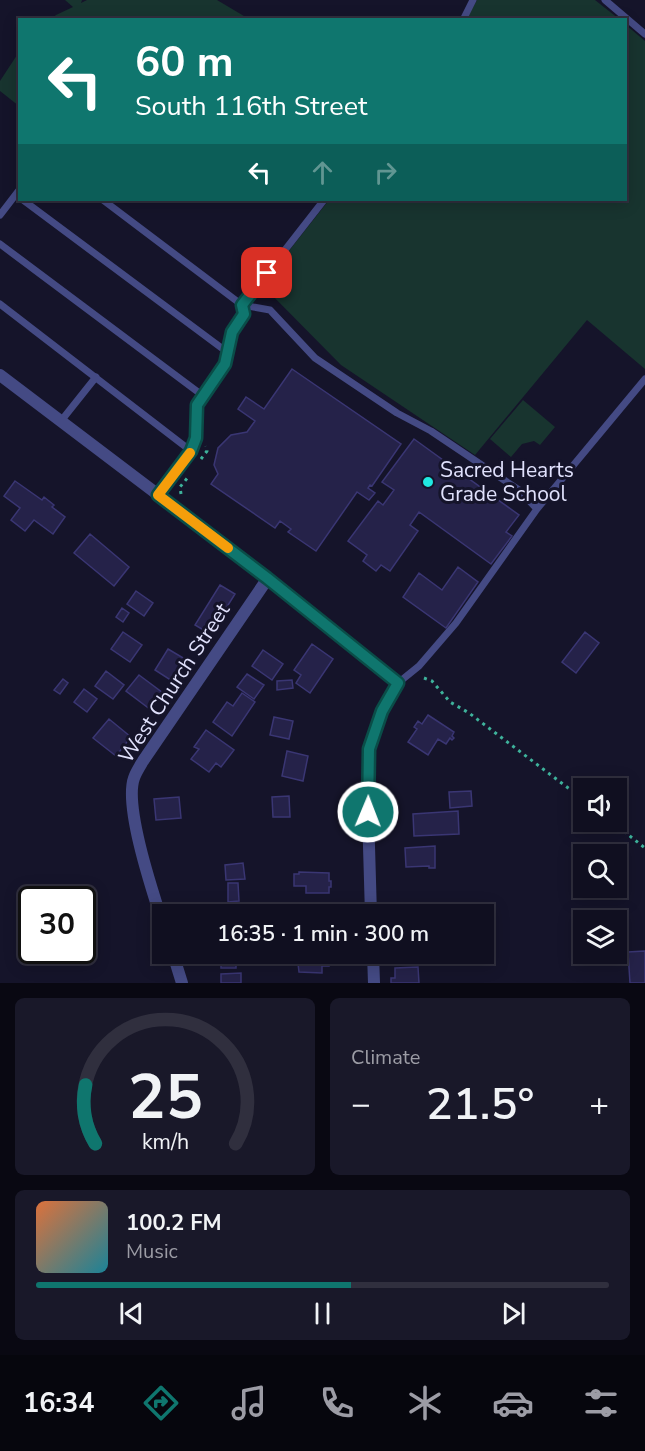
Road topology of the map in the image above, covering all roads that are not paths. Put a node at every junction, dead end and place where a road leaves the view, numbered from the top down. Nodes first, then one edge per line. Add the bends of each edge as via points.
1 (472, 0) edge
2 (605, 0) edge
3 (464, 18) edge
4 (626, 18) edge
5 (627, 19) edge
6 (645, 34) edge
7 (18, 196) edge
8 (27, 201) edge
9 (104, 201) edge
10 (323, 201) edge
11 (0, 215) edge
12 (0, 244) edge
13 (0, 303) edge
14 (242, 305) junction
15 (227, 352) junction
16 (0, 375) edge
17 (96, 376) junction
18 (645, 379) edge
19 (202, 395) junction
20 (61, 421) junction
21 (191, 451) junction
22 (158, 495) junction
23 (537, 509) junction
24 (267, 578) junction
25 (398, 683) junction
26 (157, 904) edge
27 (371, 904) edge
28 (176, 964) edge
29 (373, 964) edge
30 (182, 983) edge
31 (374, 983) edge

1 - 3 lane
2 - 4 lane
5 - 6 lane
7 - 11 lane
8 - 15 lane
9 - 14 lane
10 - 14 lane
12 - 19 lane
13 - 17 lane
14 - 15 lane via 244,314 232,332
14 - 23 lane via 270,310 315,358 519,490
15 - 19 lane via 225,364
16 - 20 street
17 - 20 lane
17 - 21 lane
18 - 23 lane
19 - 21 lane
20 - 22 street
21 - 22 lane
22 - 24 street
23 - 25 lane via 456,623 419,666
24 - 25 street
24 - 26 street, West Church Street via 134,779 133,806
25 - 27 street via 382,711 369,749
28 - 30 street
29 - 31 street

